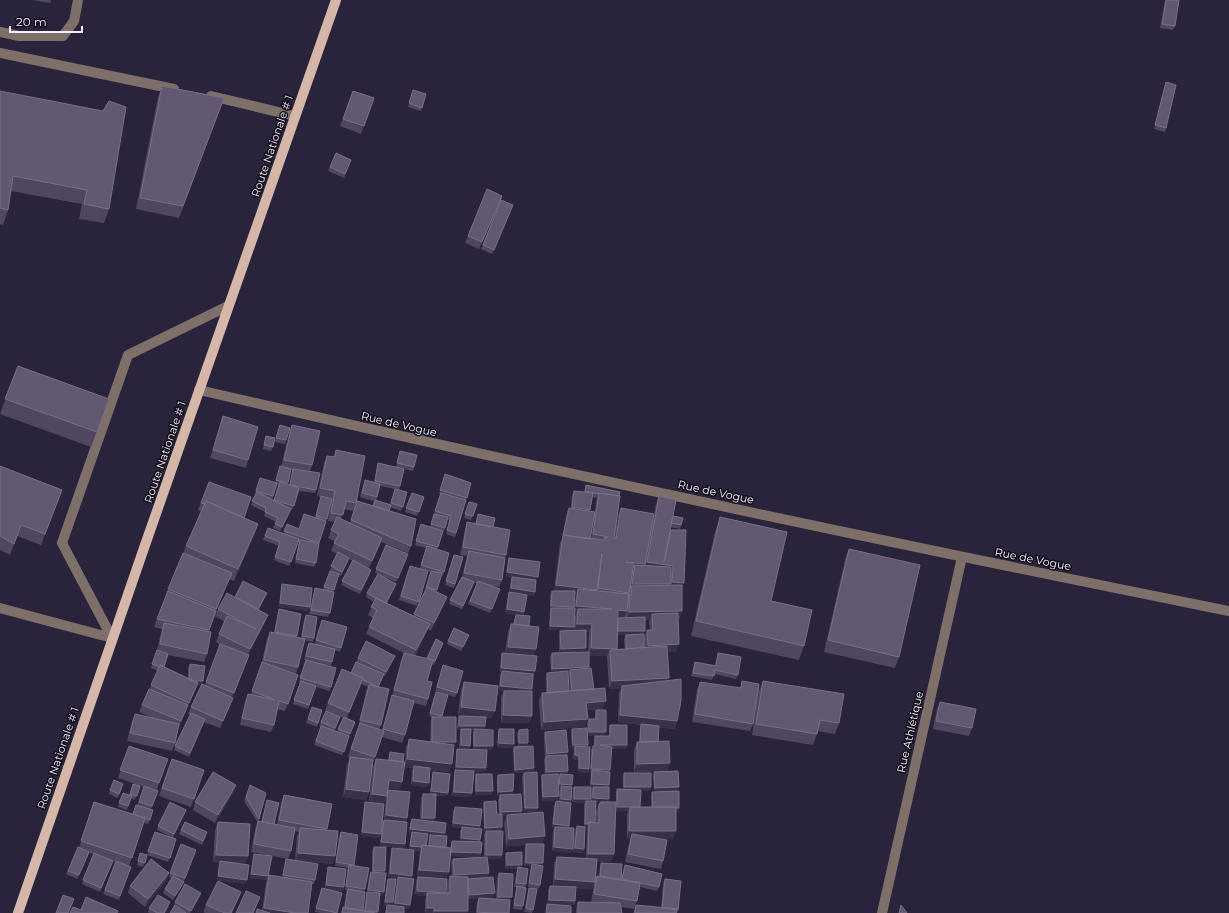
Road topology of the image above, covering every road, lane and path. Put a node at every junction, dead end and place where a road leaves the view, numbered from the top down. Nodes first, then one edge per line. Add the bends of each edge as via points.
1 (78, 0) edge
2 (336, 0) edge
3 (0, 32) edge
4 (0, 53) edge
5 (184, 91) edge
6 (200, 94) edge
7 (295, 116) junction
8 (228, 306) junction
9 (199, 390) junction
10 (962, 557) junction
11 (0, 608) edge
12 (1229, 611) edge
13 (112, 638) junction
14 (18, 913) edge
15 (882, 913) edge

1 - 3 street via 74,21 63,36 18,36
2 - 7 main road, Route Nationale # 1
4 - 5 street
6 - 7 street
7 - 8 main road, Route Nationale # 1
8 - 9 main road, Route Nationale # 1
8 - 13 street via 128,355 62,543
9 - 10 street, Rue de Vogue via 434,444
9 - 13 main road, Route Nationale # 1
10 - 12 street, Rue de Vogue
10 - 15 street, Rue Athlétique
11 - 13 street
13 - 14 main road, Route Nationale # 1

